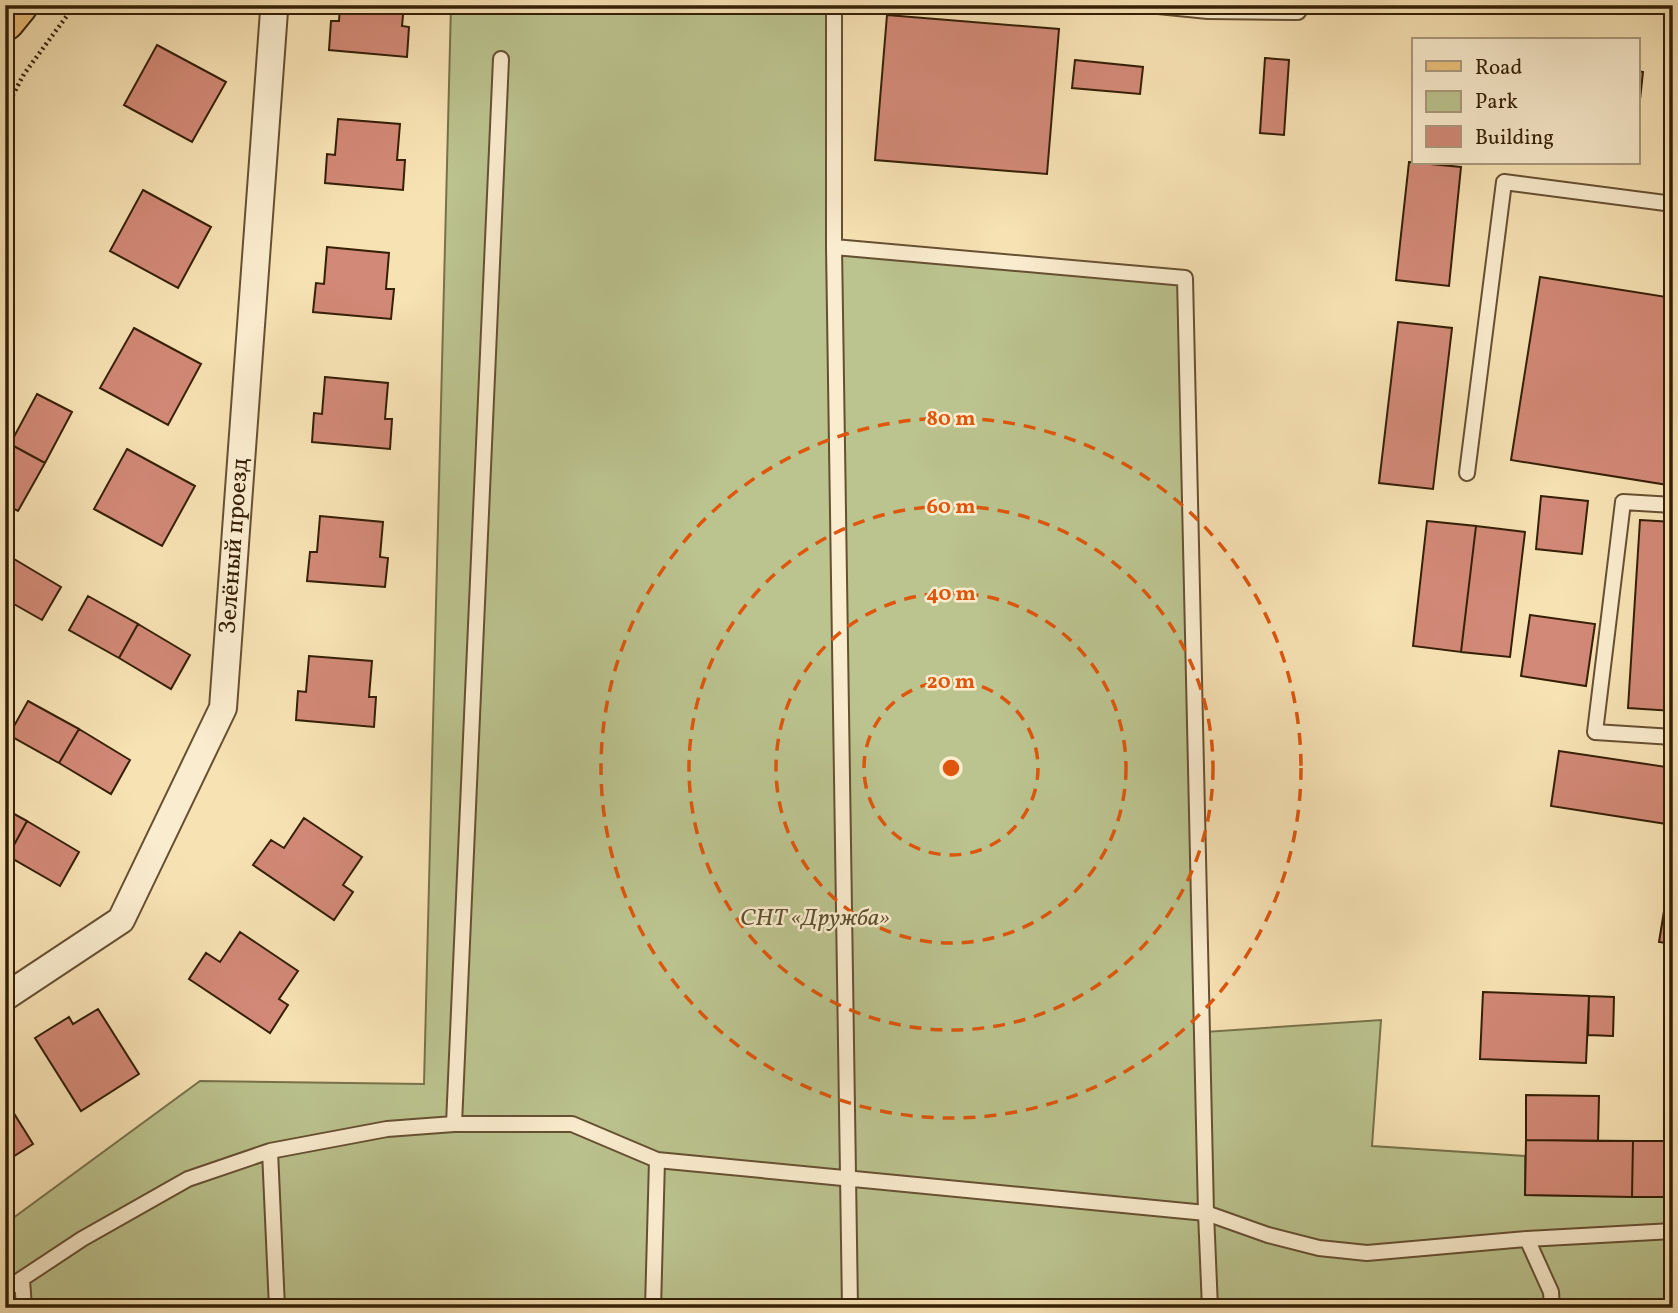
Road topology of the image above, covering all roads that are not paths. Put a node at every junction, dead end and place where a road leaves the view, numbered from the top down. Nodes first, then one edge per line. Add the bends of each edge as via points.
1 (18, 5) edge
2 (834, 5) edge
3 (1148, 5) edge
4 (1303, 5) edge
5 (274, 11) dead end
6 (5, 21) edge
7 (501, 59) dead end
8 (1673, 204) edge
9 (834, 247) junction
10 (1467, 474) dead end
11 (1673, 505) edge
12 (1673, 737) edge
13 (5, 998) edge
14 (454, 1124) junction
15 (270, 1151) junction
16 (657, 1160) junction
17 (848, 1179) junction
18 (1206, 1213) junction
19 (1673, 1231) edge
20 (1527, 1239) junction
21 (23, 1279) junction
22 (5, 1290) edge
23 (24, 1308) edge
24 (278, 1308) edge
25 (653, 1308) edge
26 (850, 1308) edge
27 (1210, 1308) edge
28 (1552, 1308) edge

1 - 6 main road
2 - 9 lane
3 - 4 lane via 1285,12 1298,12
5 - 13 street, Зелёный проезд via 223,708 121,920
7 - 14 lane
8 - 10 lane via 1504,182
9 - 17 lane
9 - 18 lane via 1185,278
11 - 12 lane via 1623,502 1595,732
14 - 15 lane via 387,1129
14 - 16 lane via 572,1124
15 - 21 lane via 188,1179 82,1239
15 - 24 lane
16 - 17 lane
16 - 25 lane
17 - 18 lane
17 - 26 lane
18 - 20 lane via 1320,1248 1367,1253
18 - 27 lane
19 - 20 lane
20 - 28 lane via 1551,1292
21 - 22 lane
21 - 23 lane

